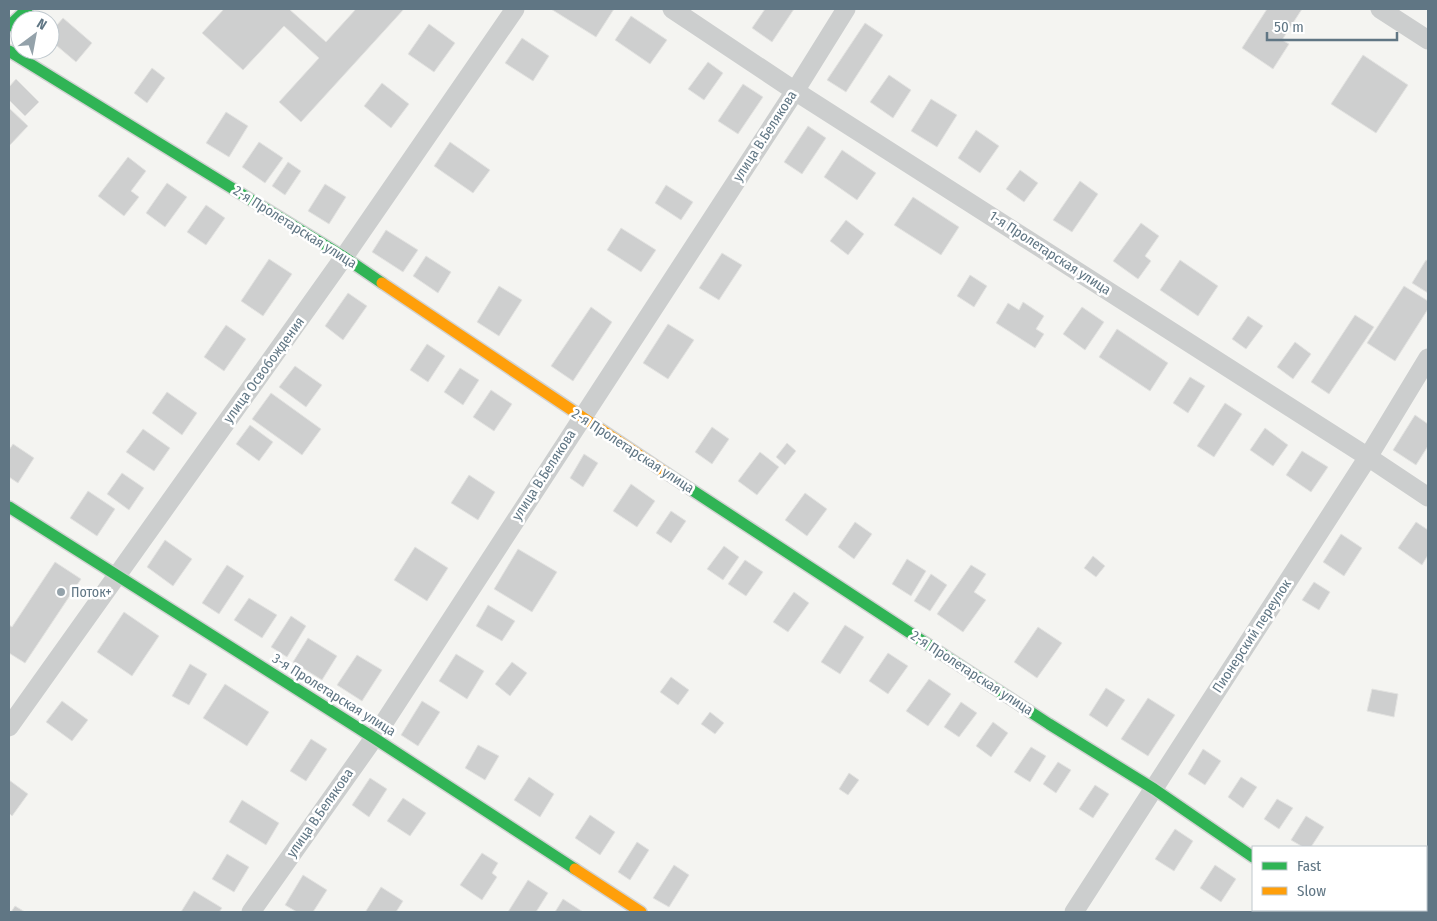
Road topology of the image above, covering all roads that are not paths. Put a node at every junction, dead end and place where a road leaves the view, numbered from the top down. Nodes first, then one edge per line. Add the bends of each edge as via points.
1 (27, 9) edge
2 (515, 9) edge
3 (672, 9) edge
4 (846, 9) edge
5 (1380, 9) edge
6 (9, 26) edge
7 (1428, 40) edge
8 (9, 51) edge
9 (795, 91) junction
10 (344, 257) junction
11 (1428, 358) edge
12 (581, 417) junction
13 (1368, 456) junction
14 (1428, 497) edge
15 (9, 507) edge
16 (116, 576) junction
17 (9, 727) edge
18 (374, 738) junction
19 (1154, 789) junction
20 (1252, 856) edge
21 (251, 912) edge
22 (641, 912) edge
23 (1074, 912) edge

1 - 6 street
2 - 10 street, улица Освобождения
3 - 9 street, 1-я Пролетарская улица
4 - 9 street, улица В.Белякова
5 - 7 street
8 - 10 street, 2-я Пролетарская улица
9 - 12 street, улица В.Белякова
9 - 13 street, 1-я Пролетарская улица
10 - 12 street, 2-я Пролетарская улица
10 - 16 street, улица Освобождения
11 - 13 street, Пионерский переулок
12 - 18 street, улица В.Белякова
12 - 19 street, 2-я Пролетарская улица
13 - 14 street, 1-я Пролетарская улица
13 - 19 street, Пионерский переулок
15 - 16 street, 3-я Пролетарская улица
16 - 17 street, улица Освобождения
16 - 18 street, 3-я Пролетарская улица
18 - 21 street, улица В.Белякова
18 - 22 street, 3-я Пролетарская улица
19 - 20 street, 2-я Пролетарская улица
19 - 23 street, Пионерский переулок

